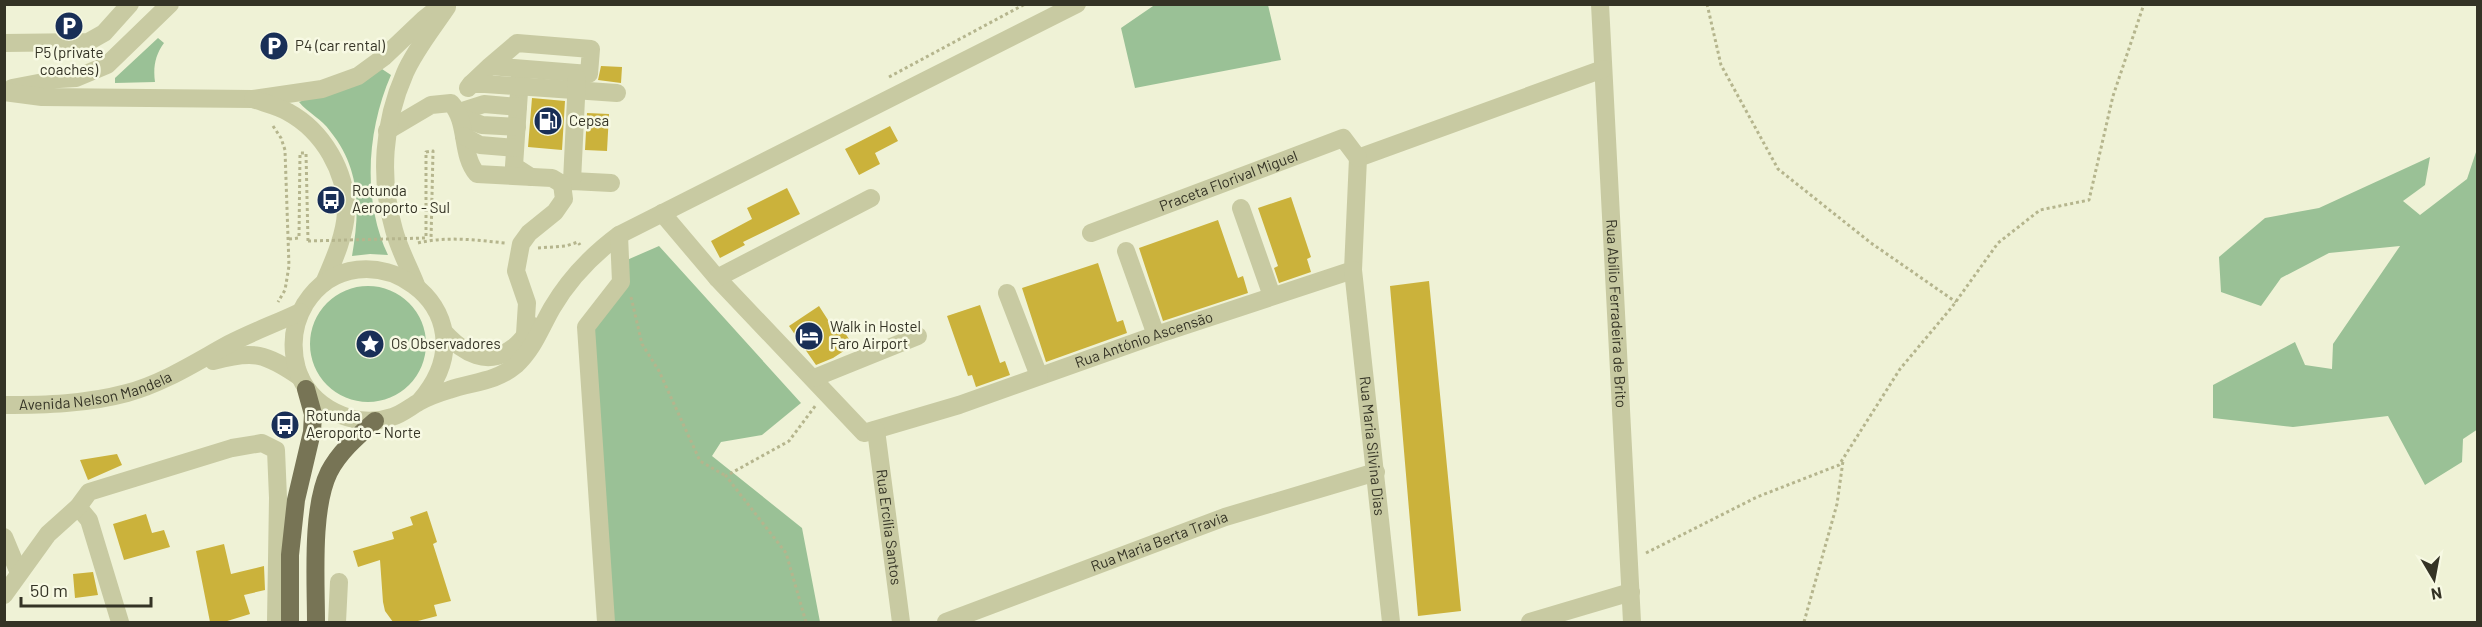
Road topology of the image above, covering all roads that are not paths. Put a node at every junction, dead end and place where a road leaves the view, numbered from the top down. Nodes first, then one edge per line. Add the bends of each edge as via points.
1 (130, 4) edge
2 (170, 4) edge
3 (443, 4) edge
4 (449, 4) edge
5 (1077, 4) edge
6 (1600, 4) edge
7 (4, 43) edge
8 (490, 66) junction
9 (1604, 69) junction
10 (577, 81) junction
11 (4, 91) edge
12 (617, 93) dead end
13 (253, 99) junction
14 (462, 115) junction
15 (517, 116) junction
16 (387, 131) junction
17 (1358, 158) junction
18 (531, 177) junction
19 (567, 182) junction
20 (611, 183) dead end
21 (871, 198) dead end
22 (1241, 208) dead end
23 (662, 213) junction
24 (1091, 232) dead end
25 (619, 235) junction
26 (1126, 251) dead end
27 (1353, 270) junction
28 (717, 278) junction
29 (324, 284) junction
30 (416, 285) junction
31 (1008, 292) dead end
32 (1272, 297) junction
33 (552, 309) junction
34 (300, 312) junction
35 (444, 332) junction
36 (525, 334) junction
37 (1156, 335) junction
38 (918, 336) dead end
39 (185, 369) junction
40 (1039, 376) junction
41 (303, 383) junction
42 (820, 385) junction
43 (420, 401) junction
44 (4, 405) edge
45 (375, 421) junction
46 (876, 430) junction
47 (1376, 472) junction
48 (78, 507) junction
49 (4, 537) edge
50 (19, 573) junction
51 (339, 582) dead end
52 (1630, 592) junction
53 (4, 595) edge
54 (280, 620) edge
55 (316, 621) edge
56 (120, 622) edge
57 (337, 622) edge
58 (606, 622) edge
59 (901, 622) edge
60 (946, 622) edge
61 (1391, 622) edge
62 (1530, 622) edge
63 (1632, 622) edge

1 - 7 street via 104,33 88,42
2 - 11 street via 107,65 76,78
3 - 13 street via 358,76 322,89
4 - 16 street via 406,71
5 - 23 street
6 - 9 street, Rua Abílio Ferradeira de Brito
8 - 10 street via 517,43 591,49 589,74
8 - 14 street
8 - 15 street
9 - 17 street
9 - 52 street, Rua Abílio Ferradeira de Brito
10 - 12 street
10 - 15 street
10 - 19 street
11 - 13 street via 42,97
13 - 29 street via 288,112 304,123 332,155 340,175 346,213
14 - 15 street
14 - 15 street via 484,104
14 - 15 street via 481,135
14 - 16 street via 431,105
14 - 18 street via 470,166 477,174
15 - 18 street via 514,166
16 - 30 street via 384,167 390,212
17 - 24 street, Praceta Florival Miguel via 1343,138
17 - 27 street
18 - 19 street
19 - 20 street
19 - 36 street via 564,199 555,212 521,244 516,271 527,303
21 - 28 street
22 - 32 street
23 - 25 street
23 - 28 street
25 - 33 street via 570,282
25 - 58 street via 621,282 586,327
26 - 37 street
27 - 32 street, Rua António Ascensão
27 - 47 street, Rua Maria Silvina Dias
28 - 42 street
29 - 30 street via 346,273 370,269 395,273
29 - 34 street
30 - 35 street via 434,306
31 - 40 street
32 - 37 street, Rua António Ascensão
33 - 36 street
33 - 43 street via 527,353 501,375
34 - 39 street via 232,342
34 - 41 street via 293,356
35 - 36 street via 458,347 488,358 503,355
35 - 43 street via 441,370
37 - 40 street, Rua António Ascensão
38 - 42 street
39 - 41 street via 253,354 278,362
39 - 44 street, Avenida Nelson Mandela via 129,392 94,400
40 - 46 street, Rua António Ascensão
41 - 45 street via 320,403 337,414
41 - 54 main road via 312,414 312,432 296,500 289,584
42 - 46 street via 864,433
43 - 45 street via 391,418
45 - 55 main road via 339,457 324,485 317,530
46 - 59 street, Rua Ercília Santos
47 - 60 street, Rua Maria Berta Travia via 1225,517
47 - 61 street, Rua Maria Silvina Dias
48 - 50 street via 48,534
48 - 54 street via 89,492 212,453 262,442 276,450
48 - 56 street via 89,520
49 - 50 street
50 - 53 street
51 - 57 street
52 - 62 street
52 - 63 street, Rua Abílio Ferradeira de Brito

